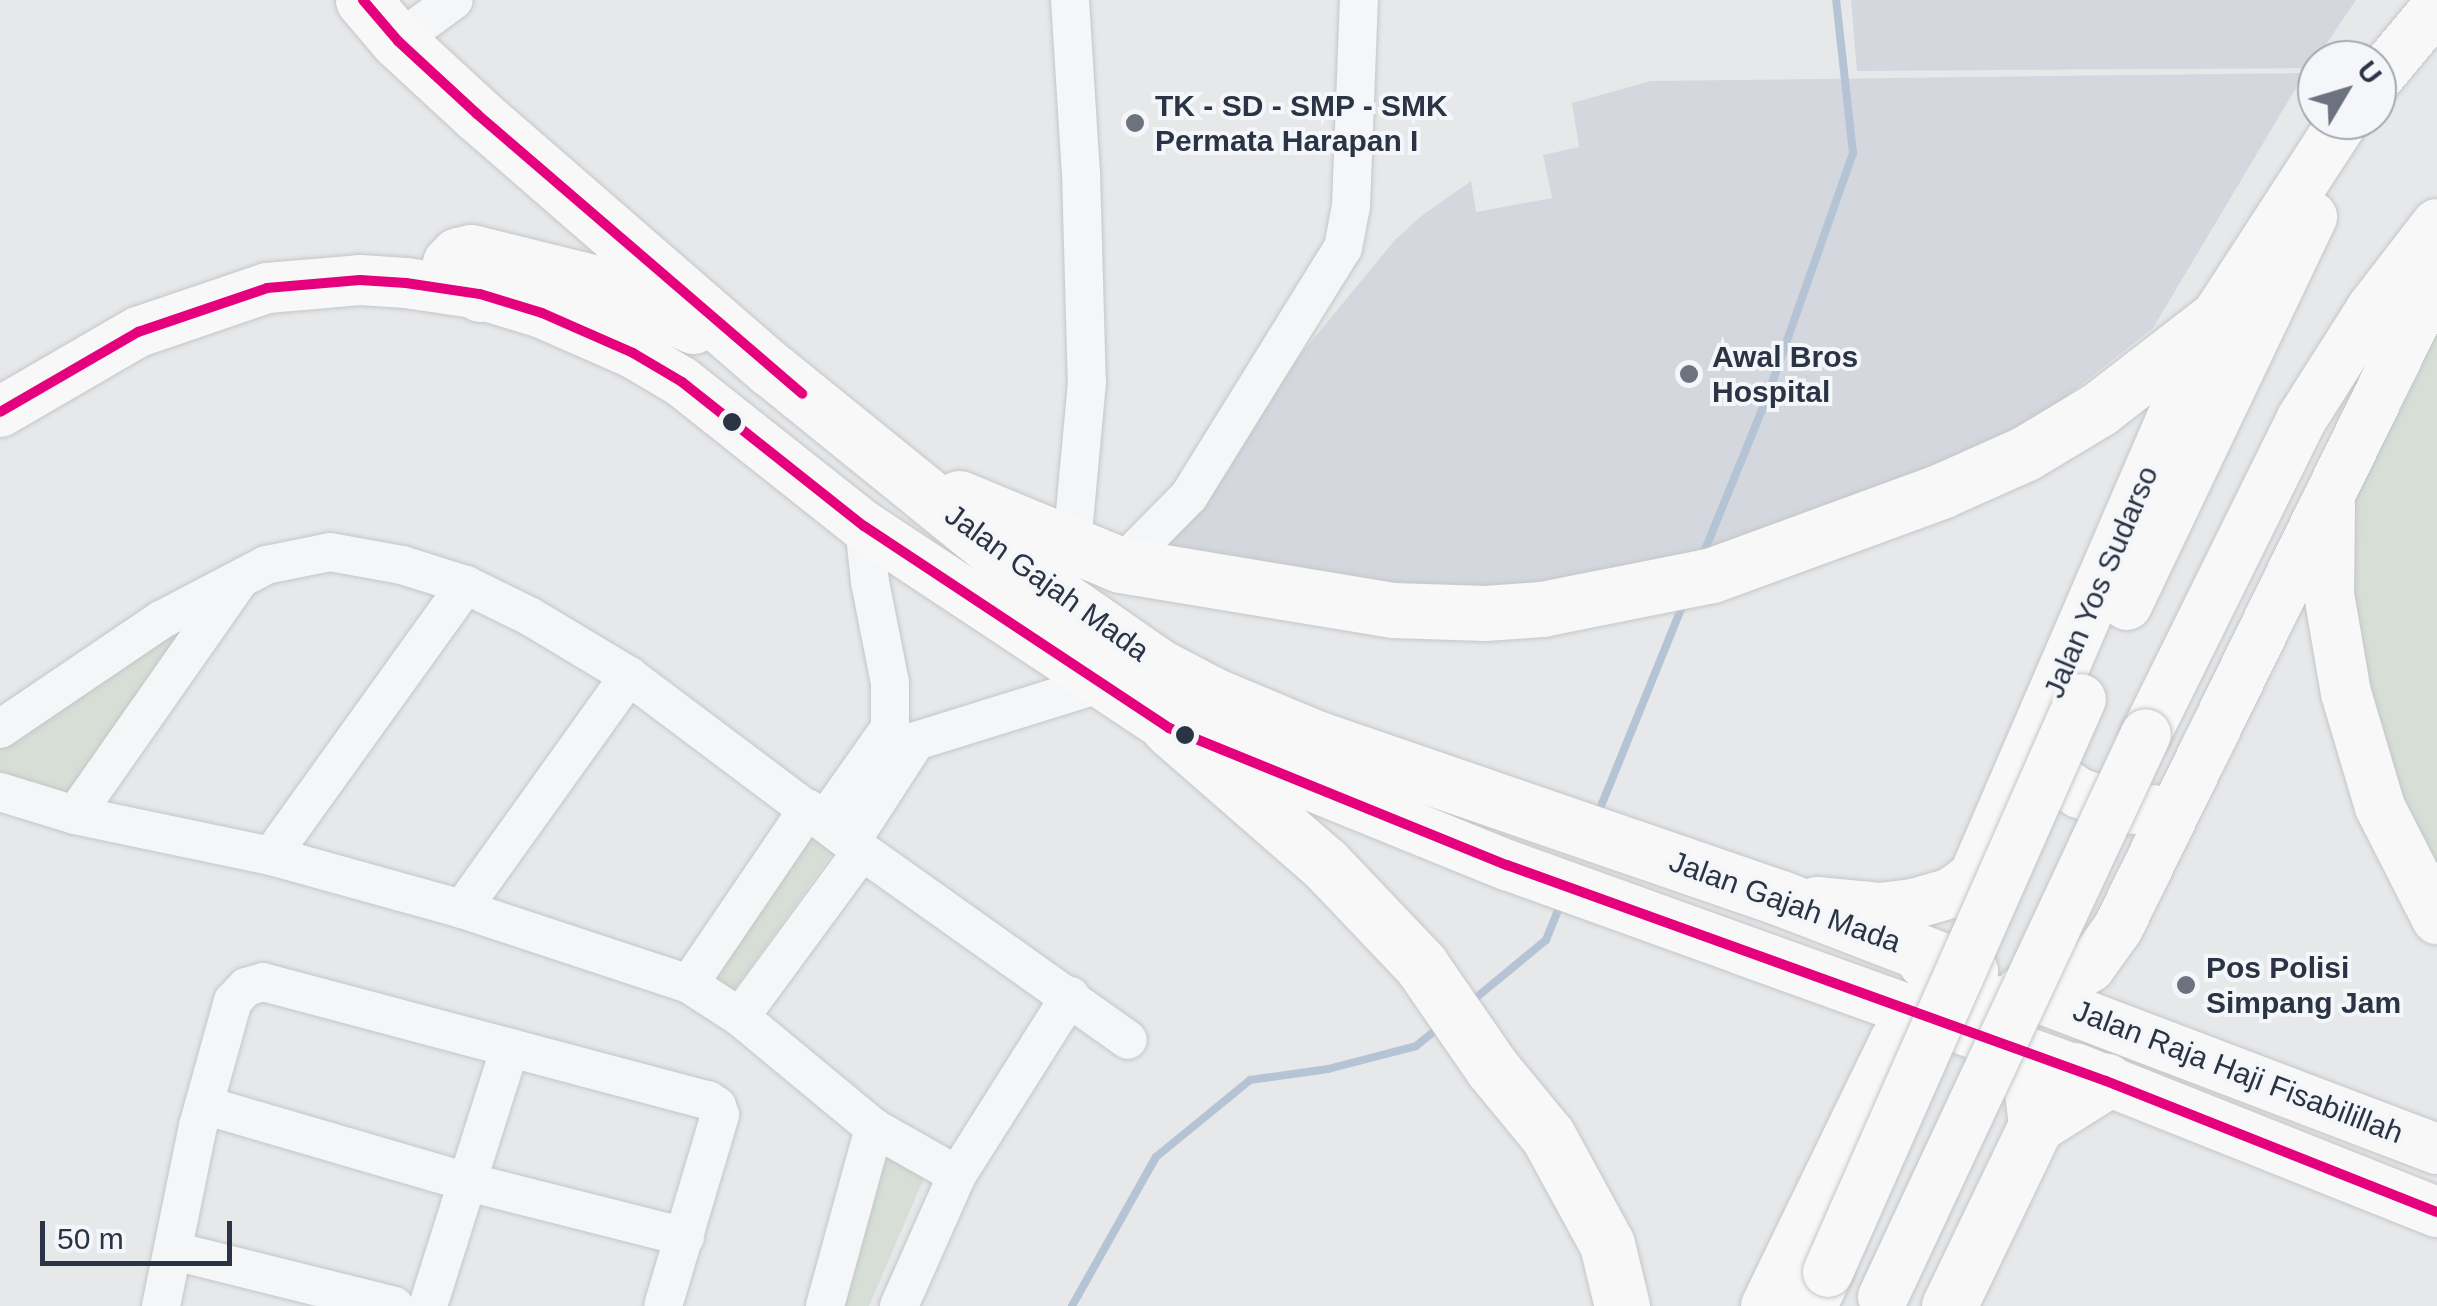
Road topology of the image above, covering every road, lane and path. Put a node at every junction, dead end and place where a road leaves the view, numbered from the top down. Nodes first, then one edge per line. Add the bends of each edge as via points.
1 (363, 0) edge
2 (454, 0) edge
3 (1070, 0) edge
4 (1359, 0) edge
5 (2437, 8) edge
6 (398, 40) junction
7 (2397, 55) edge
8 (2331, 140) edge
9 (2339, 140) edge
10 (2437, 224) edge
11 (2437, 276) edge
12 (480, 294) junction
13 (2214, 320) junction
14 (772, 370) junction
15 (0, 412) edge
16 (877, 453) junction
17 (2332, 484) junction
18 (864, 526) junction
19 (1097, 555) junction
20 (243, 575) junction
21 (466, 585) junction
22 (628, 676) junction
23 (1099, 684) junction
24 (0, 728) edge
25 (1169, 728) junction
26 (903, 735) junction
27 (2033, 742) junction
28 (1307, 761) junction
29 (0, 792) edge
30 (2174, 810) junction
31 (75, 814) junction
32 (837, 830) junction
33 (271, 856) junction
34 (1974, 876) junction
35 (1778, 897) junction
36 (462, 909) junction
37 (2437, 920) edge
38 (689, 984) junction
39 (1070, 996) junction
40 (2001, 1010) junction
41 (740, 1017) junction
42 (1128, 1040) dead end
43 (510, 1048) junction
44 (2106, 1081) junction
45 (204, 1105) junction
46 (2036, 1125) junction
47 (874, 1128) junction
48 (2437, 1149) edge
49 (957, 1175) junction
50 (468, 1182) junction
51 (2437, 1212) edge
52 (1814, 1215) junction
53 (685, 1237) junction
54 (1606, 1244) junction
55 (174, 1251) junction
56 (1820, 1289) edge
57 (1956, 1290) edge
58 (1881, 1302) edge
59 (160, 1306) edge
60 (394, 1306) edge
61 (428, 1306) edge
62 (662, 1306) edge
63 (825, 1306) edge
64 (898, 1306) edge
65 (1597, 1306) edge
66 (1622, 1306) edge
67 (1768, 1306) edge

1 - 6 highway, Jalan Gajah Mada
2 - 6 street
3 - 19 street
4 - 19 street via 1351,206 1343,248 1189,496
5 - 7 main road
6 - 14 highway, Jalan Gajah Mada
8 - 13 main road, Jalan Yos Sudarso
9 - 56 main road, bridge via 2334,170 2081,699
10 - 58 main road, bridge via 2372,308 2301,420
11 - 17 main road
12 - 14 highway via 451,274 450,262 458,255 471,252 600,284
12 - 15 main road, Jalan Gajah Mada via 360,280 268,288 138,332
12 - 18 main road, Jalan Gajah Mada via 584,330 682,382
13 - 19 highway via 2098,409 2026,453 1822,538 1712,575 1594,600 1484,613 1393,610
13 - 27 main road, Jalan Yos Sudarso
14 - 16 highway, Jalan Gajah Mada
16 - 19 highway via 969,504
16 - 28 highway, Jalan Gajah Mada via 1110,636 1213,695
17 - 30 main road
17 - 37 main road via 2329,594 2346,693 2380,806
18 - 23 main road, Jalan Gajah Mada
18 - 26 street
20 - 21 street via 330,552
20 - 24 street via 161,620
20 - 31 street
21 - 22 street
21 - 33 street
22 - 32 street
22 - 36 street
23 - 25 main road, Jalan Gajah Mada
23 - 26 street
25 - 28 main road, Jalan Gajah Mada
25 - 54 highway via 1362,899 1422,965 1548,1136
26 - 32 street
27 - 30 main road via 2052,775 2078,793 2122,808
27 - 34 main road, Jalan Yos Sudarso
28 - 35 highway, Jalan Gajah Mada via 1520,805
28 - 40 main road, Jalan Gajah Mada via 1507,865 1618,905 1859,991
29 - 31 street
30 - 40 main road via 2118,928 2090,967
31 - 33 street
32 - 38 street
32 - 39 street
32 - 41 street
33 - 36 street
34 - 35 main road via 1950,894 1892,908
34 - 40 main road, Jalan Yos Sudarso via 1952,926 1956,951
35 - 40 highway, Jalan Gajah Mada via 1884,938
36 - 38 street
38 - 41 street
39 - 42 street
39 - 49 street
40 - 44 main road, Jalan Raja Haji Fisabilillah
40 - 46 highway via 2031,1084
40 - 48 main road, Jalan Raja Haji Fisabilillah
40 - 52 highway via 1896,1042
41 - 47 street
43 - 45 street via 264,982 234,1000
43 - 50 street
43 - 53 street via 717,1106
44 - 46 highway
44 - 51 main road, Jalan Raja Haji Fisabilillah
45 - 50 street
45 - 55 street
46 - 57 highway
47 - 49 street
47 - 63 street
49 - 64 street
50 - 53 street
50 - 61 street
52 - 57 highway via 1849,1200 1892,1201 1948,1244
52 - 67 highway
53 - 62 street
54 - 65 street
54 - 66 highway
55 - 59 street
55 - 60 street

